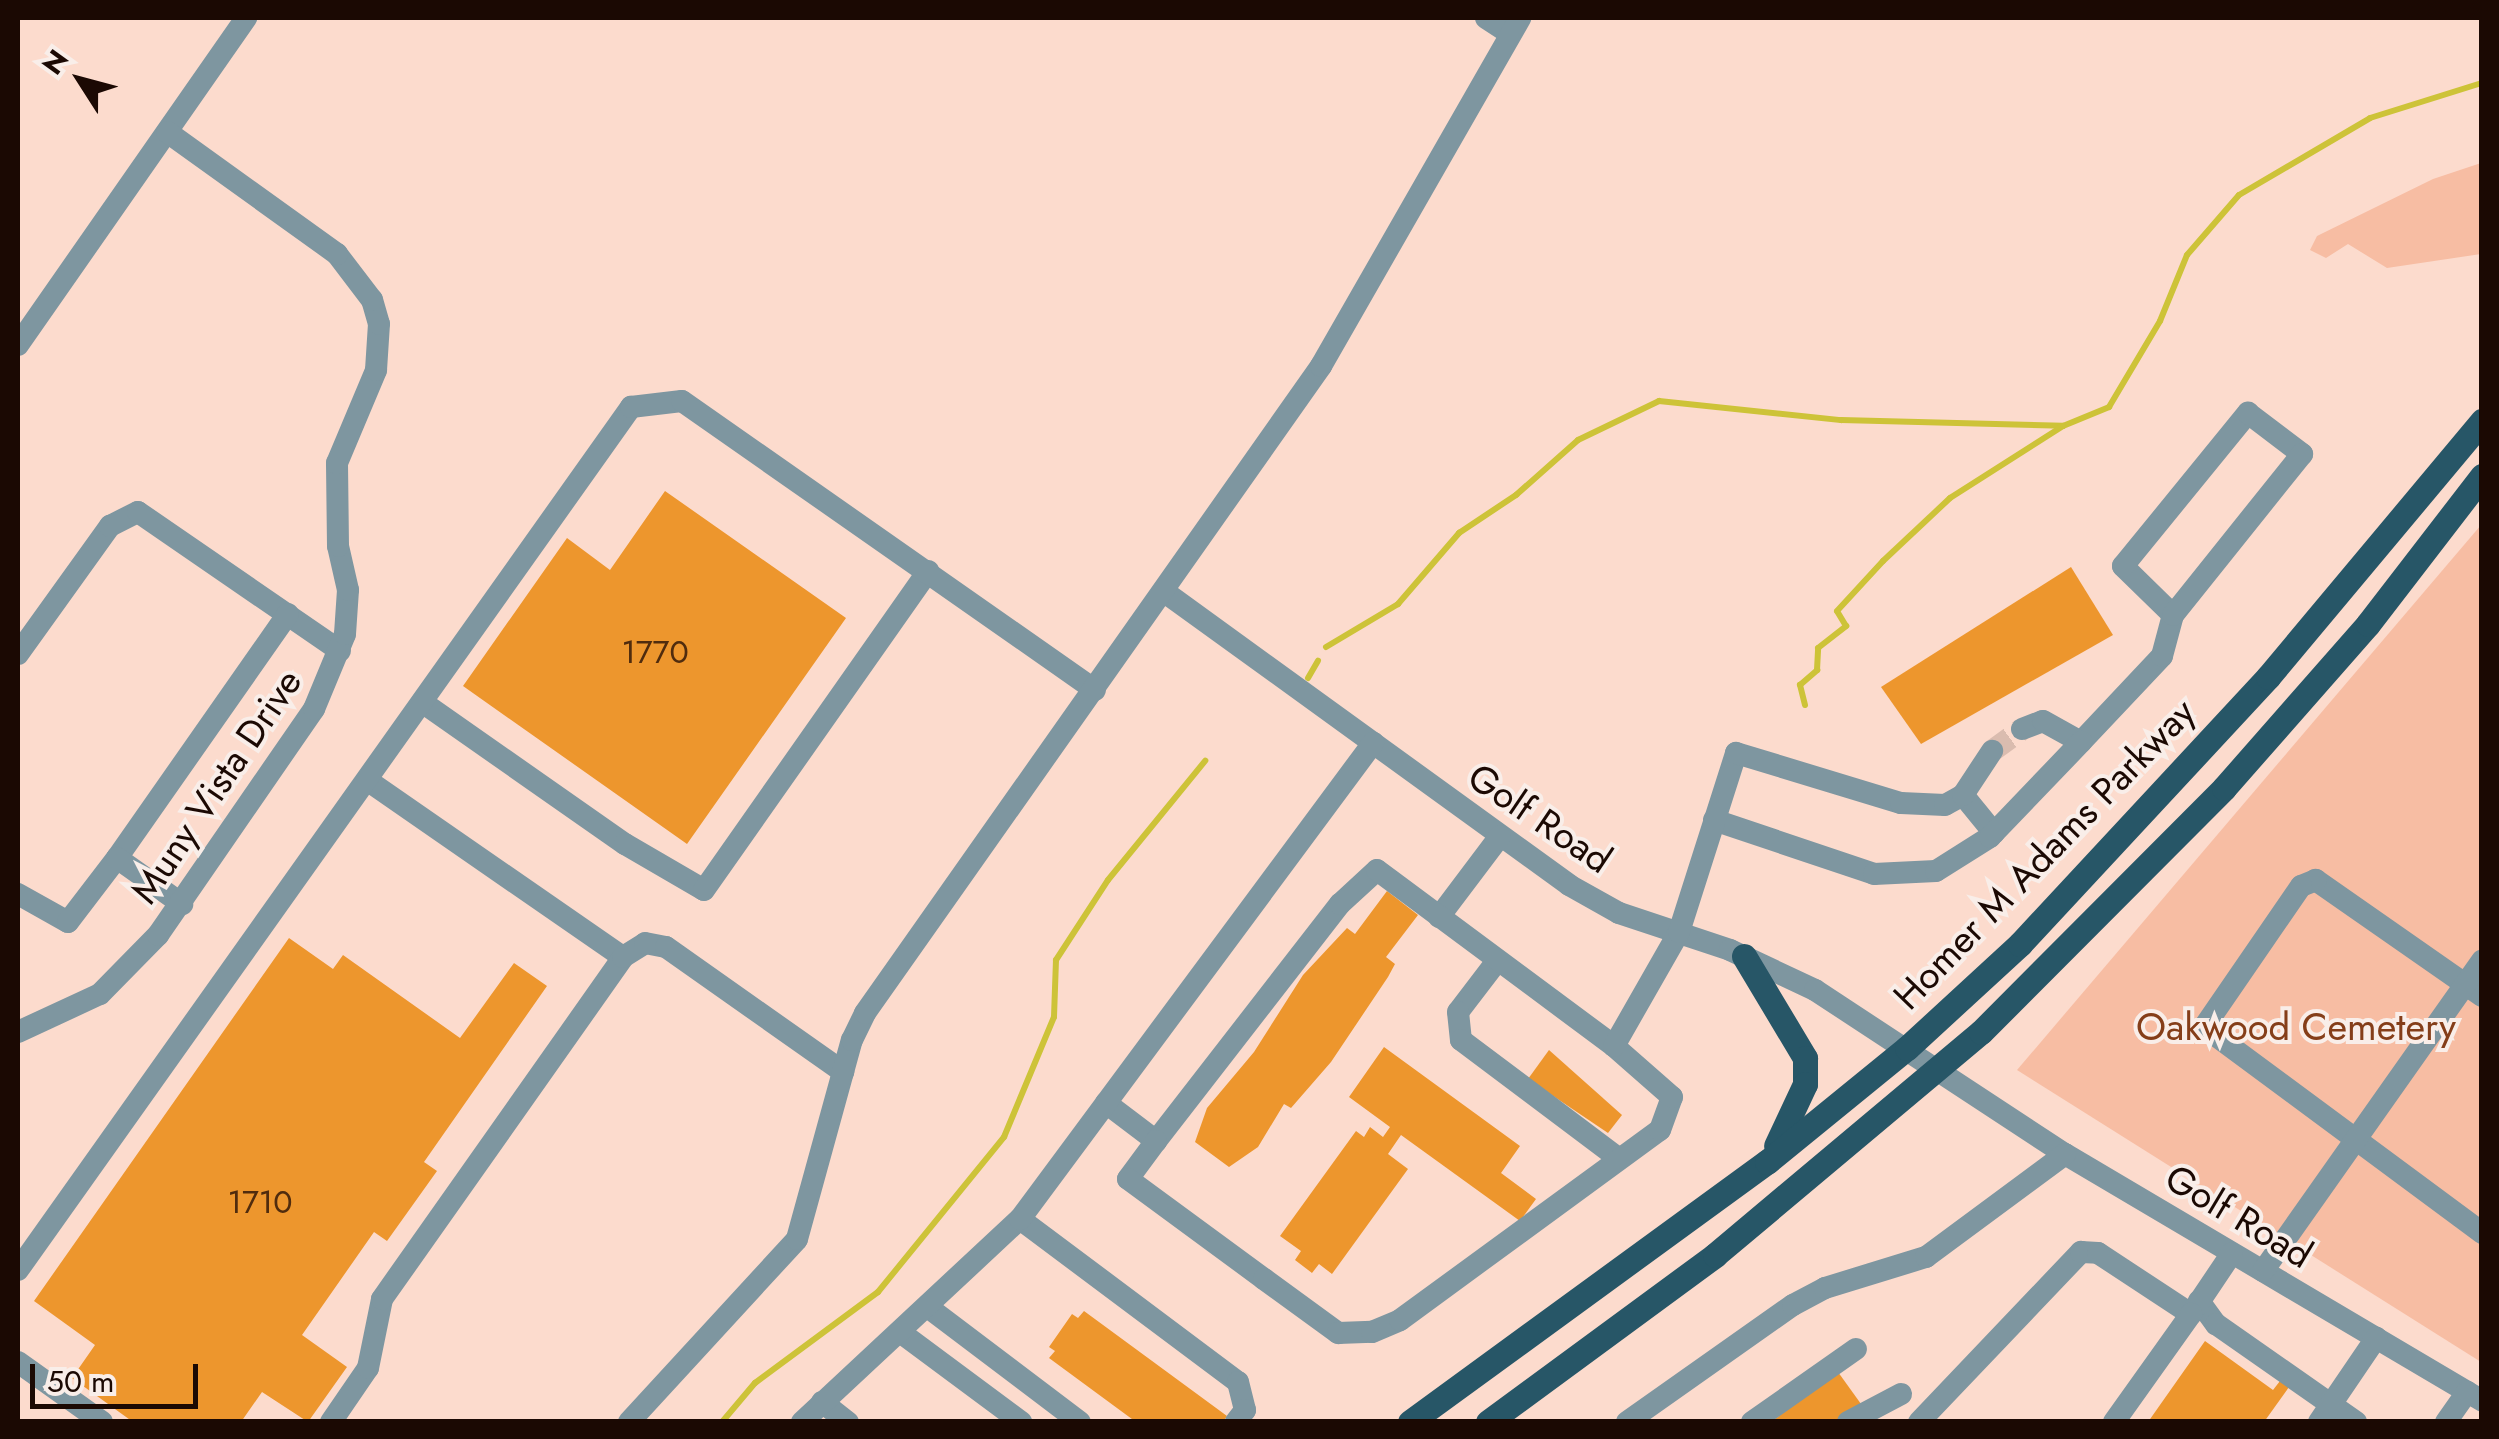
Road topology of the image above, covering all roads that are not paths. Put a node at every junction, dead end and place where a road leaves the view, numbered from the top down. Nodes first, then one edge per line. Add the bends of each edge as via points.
1 (246, 18) edge
2 (1486, 18) edge
3 (1514, 25) edge
4 (167, 132) junction
5 (18, 346) edge
6 (2482, 421) edge
7 (2482, 476) edge
8 (928, 572) junction
9 (1166, 592) junction
10 (288, 614) junction
11 (2174, 615) junction
12 (340, 651) junction
13 (18, 654) edge
14 (1095, 690) junction
15 (422, 702) junction
16 (2022, 729) tunnel mouth
17 (2081, 742) junction
18 (1373, 744) junction
19 (1992, 751) tunnel mouth
20 (367, 780) junction
21 (1963, 794) junction
22 (1714, 820) junction
23 (1994, 833) junction
24 (1500, 836) junction
25 (117, 858) junction
26 (18, 894) edge
27 (182, 904) junction
28 (1440, 917) junction
29 (1680, 932) junction
30 (623, 956) junction
31 (1744, 956) junction
32 (1497, 960) junction
33 (2482, 960) edge
34 (2473, 990) edge
35 (18, 1032) edge
36 (1614, 1046) junction
37 (1907, 1048) junction
38 (1939, 1068) junction
39 (843, 1072) junction
40 (1106, 1103) junction
41 (1156, 1141) junction
42 (2355, 1141) junction
43 (2065, 1154) junction
44 (1618, 1158) junction
45 (1767, 1162) junction
46 (1020, 1219) junction
47 (2482, 1233) edge
48 (2232, 1253) junction
49 (18, 1270) edge
50 (2262, 1270) junction
51 (930, 1308) junction
52 (2195, 1308) junction
53 (900, 1332) junction
54 (2376, 1338) junction
55 (1856, 1349) dead end
56 (18, 1362) edge
57 (1901, 1394) dead end
58 (2474, 1396) edge
59 (822, 1402) junction
60 (2325, 1413) edge
61 (102, 1422) edge
62 (331, 1422) edge
63 (629, 1422) edge
64 (802, 1422) edge
65 (848, 1422) edge
66 (1021, 1422) edge
67 (1080, 1422) edge
68 (1236, 1422) edge
69 (1410, 1422) edge
70 (1488, 1422) edge
71 (1627, 1422) edge
72 (1752, 1422) edge
73 (1848, 1422) edge
74 (1920, 1422) edge
75 (2114, 1422) edge
76 (2356, 1422) edge
77 (2446, 1422) edge

1 - 4 street
2 - 3 street
3 - 9 street via 1321,366
4 - 5 street
4 - 12 street, Muny Vista Drive via 338,254 372,300 379,324 376,370 337,463 338,546 348,610
6 - 37 main road, Homer M Adams Parkway via 2268,677 2020,944
7 - 38 main road, Homer M Adams Parkway via 2368,624 2224,788 2118,901
8 - 14 street
8 - 15 street via 682,401 630,407
8 - 15 street via 704,890 625,844
9 - 14 street
9 - 18 street, Golf Road
10 - 12 street
10 - 13 street via 138,512 110,526
10 - 25 street
11 - 11 street via 2123,566 2248,413 2302,454
11 - 17 street via 2162,656
12 - 27 street, Muny Vista Drive via 314,710
14 - 39 street via 865,1013
15 - 20 street
16 - 17 street via 2043,721
17 - 23 street
18 - 24 street, Golf Road
18 - 40 street
19 - 21 street
20 - 30 street
20 - 49 street
21 - 22 street via 1945,805 1901,803 1736,753
21 - 23 street
22 - 23 street via 1874,874 1936,870
22 - 29 street
24 - 28 street
24 - 29 street, Golf Road via 1620,913
25 - 26 street via 68,922
25 - 27 street
27 - 35 street, Muny Vista Drive via 100,994
28 - 32 street
28 - 41 street via 1377,870 1340,904
29 - 31 street, Golf Road
29 - 36 street
30 - 39 street via 645,943 666,947
30 - 62 street via 382,1300 368,1368
31 - 37 street, Golf Road via 1815,990
31 - 45 main road via 1804,1058 1796,1111
32 - 36 street
32 - 44 street via 1458,1012 1461,1040
33 - 34 street
34 - 42 street
34 - 42 street via 2316,880 2301,886 2204,1021 2210,1036
36 - 44 street via 1672,1097 1660,1130
37 - 38 street, Golf Road
37 - 45 main road, Homer M Adams Parkway
38 - 43 street, Golf Road
38 - 70 main road, Homer M Adams Parkway via 1715,1255
39 - 63 street via 797,1239
40 - 41 street
40 - 46 street
41 - 44 street via 1128,1179 1338,1333 1372,1332 1400,1320 1510,1234 1526,1234 1563,1196
42 - 47 street
42 - 50 street
43 - 48 street, Golf Road
43 - 71 street via 1979,1224 1926,1257 1809,1297
45 - 69 main road, Homer M Adams Parkway
46 - 51 street
46 - 68 street via 1238,1382 1245,1410
48 - 50 street, Golf Road
48 - 52 street
50 - 54 street, Golf Road
51 - 53 street
51 - 67 street
52 - 60 street
52 - 74 street via 2098,1253 2082,1252
52 - 75 street
53 - 59 street
53 - 66 street
54 - 58 street, Golf Road
54 - 60 street
55 - 72 street
56 - 61 street
57 - 73 street
58 - 77 street
59 - 64 street
59 - 65 street
60 - 76 street

